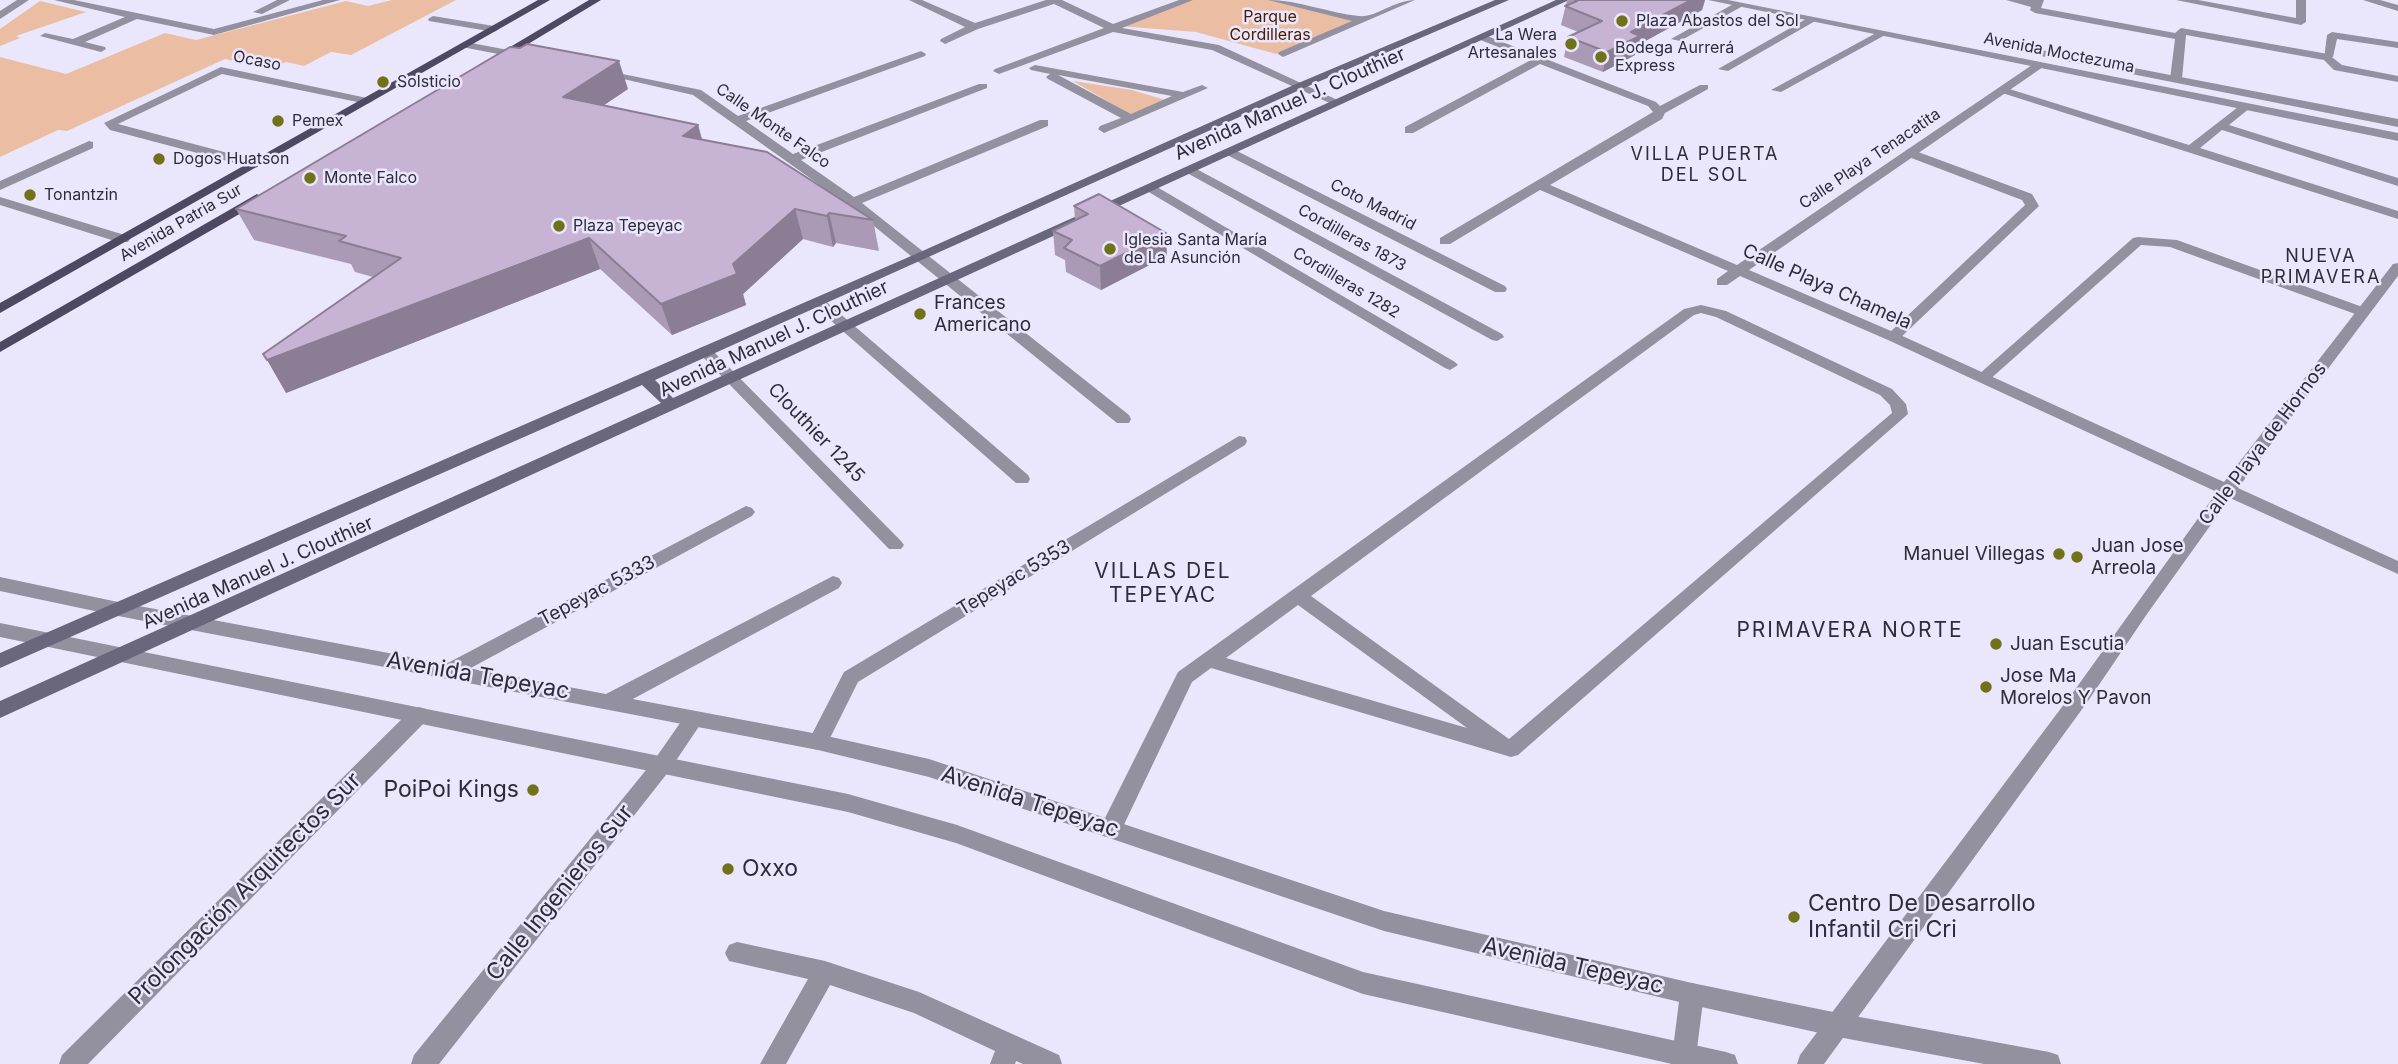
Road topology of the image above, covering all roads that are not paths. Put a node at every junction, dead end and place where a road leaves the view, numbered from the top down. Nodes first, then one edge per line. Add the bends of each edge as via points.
1 (24, 0) edge
2 (59, 0) edge
3 (285, 0) edge
4 (335, 0) edge
5 (545, 0) edge
6 (596, 0) edge
7 (914, 0) edge
8 (1055, 0) edge
9 (1188, 0) edge
10 (1273, 0) edge
11 (1410, 0) edge
12 (1504, 0) edge
13 (1564, 0) edge
14 (1713, 0) edge
15 (1770, 0) edge
16 (2011, 0) edge
17 (2181, 0) edge
18 (2301, 0) edge
19 (2368, 0) edge
20 (1737, 5) junction
21 (2037, 5) edge
22 (2398, 8) edge
23 (0, 16) edge
24 (136, 16) junction
25 (433, 19) dead end
26 (1363, 20) junction
27 (1812, 20) junction
28 (974, 27) junction
29 (1113, 28) junction
30 (494, 29) junction
31 (214, 32) junction
32 (1882, 34) junction
33 (2180, 34) junction
34 (44, 36) dead end
35 (1482, 37) junction
36 (1676, 39) dead end
37 (945, 41) dead end
38 (74, 43) junction
39 (2398, 44) edge
40 (466, 45) junction
41 (101, 49) dead end
42 (506, 53) junction
43 (921, 54) dead end
44 (1283, 54) dead end
45 (2329, 57) junction
46 (532, 58) edge
47 (1539, 60) junction
48 (1023, 62) junction
49 (2039, 65) junction
50 (483, 66) edge
51 (1035, 68) junction
52 (1724, 69) dead end
53 (595, 71) edge
54 (999, 71) dead end
55 (2175, 79) junction
56 (2398, 79) edge
57 (983, 86) dead end
58 (1300, 86) junction
59 (1704, 87) dead end
60 (1202, 88) dead end
61 (1777, 90) dead end
62 (2003, 90) junction
63 (1183, 95) junction
64 (367, 101) junction
65 (1338, 103) junction
66 (2246, 107) junction
67 (1659, 111) junction
68 (1130, 118) junction
69 (737, 120) junction
70 (2398, 123) edge
71 (1044, 124) dead end
72 (2221, 126) junction
73 (1104, 129) dead end
74 (1409, 130) dead end
75 (2398, 137) edge
76 (89, 145) dead end
77 (2191, 149) junction
78 (1231, 152) junction
79 (1910, 153) junction
80 (792, 159) junction
81 (254, 164) junction
82 (1191, 170) junction
83 (2398, 182) edge
84 (0, 186) edge
85 (1541, 186) junction
86 (1152, 188) junction
87 (270, 191) edge
88 (1094, 196) junction
89 (0, 201) edge
90 (853, 202) junction
91 (2398, 215) edge
92 (123, 239) junction
93 (1445, 241) dead end
94 (923, 256) junction
95 (2398, 267) edge
96 (1741, 269) junction
97 (952, 279) junction
98 (1722, 282) dead end
99 (1500, 289) dead end
100 (818, 302) junction
101 (0, 309) edge
102 (2363, 312) junction
103 (846, 327) junction
104 (1497, 337) dead end
105 (1893, 337) junction
106 (0, 348) edge
107 (705, 352) junction
108 (1450, 365) dead end
109 (1983, 378) junction
110 (644, 379) junction
111 (733, 379) junction
112 (673, 406) junction
113 (1123, 419) dead end
114 (1239, 441) dead end
115 (1022, 479) dead end
116 (2227, 490) junction
117 (746, 512) dead end
118 (895, 545) dead end
119 (2398, 568) edge
120 (833, 583) dead end
121 (0, 584) edge
122 (1298, 596) junction
123 (118, 609) junction
124 (196, 624) junction
125 (0, 630) edge
126 (47, 640) junction
127 (120, 656) junction
128 (1208, 660) junction
129 (0, 661) edge
130 (449, 671) junction
131 (611, 701) junction
132 (0, 710) edge
133 (419, 715) junction
134 (694, 719) junction
135 (818, 742) junction
136 (1511, 750) junction
137 (662, 765) junction
138 (1111, 828) junction
139 (737, 953) dead end
140 (825, 972) junction
141 (1692, 994) junction
142 (1838, 1025) junction
143 (1006, 1055) edge
144 (1684, 1059) edge
145 (71, 1064) edge
146 (423, 1064) edge
147 (772, 1064) edge
148 (1050, 1064) edge
149 (1726, 1064) edge
150 (1809, 1064) edge
151 (2049, 1064) edge

1 - 23 street
2 - 24 street
3 - 31 street
4 - 31 street
5 - 30 main road, Avenida Patria Sur
6 - 42 main road
7 - 28 street
8 - 28 street
8 - 29 street
9 - 29 street
10 - 26 street
11 - 26 street
12 - 58 main road, Avenida Manuel J. Clouthier
13 - 35 main road, Avenida Manuel J. Clouthier
14 - 20 street, Avenida Moctezuma
15 - 55 street, Avenida Moctezuma
16 - 21 street
17 - 18 street via 2301,22
19 - 22 street
20 - 27 street, Avenida Moctezuma
20 - 36 street
21 - 33 street
24 - 31 street
24 - 38 street
25 - 30 street
26 - 44 street
27 - 32 street, Avenida Moctezuma
27 - 52 street
28 - 37 street
29 - 48 street
29 - 58 street via 1215,47
30 - 40 main road, Avenida Patria Sur
32 - 49 street, Avenida Moctezuma
32 - 61 street
33 - 45 street
33 - 55 street
34 - 38 street
35 - 47 street
35 - 65 main road, Avenida Manuel J. Clouthier
38 - 41 street
39 - 45 street via 2332,35
40 - 42 street
40 - 64 main road, Avenida Patria Sur
42 - 46 street
42 - 50 main road
43 - 69 street
45 - 56 street via 2338,68
47 - 67 street via 1652,104
47 - 74 street
48 - 51 street
48 - 54 street
49 - 62 street, Calle Playa Tenacatita
49 - 66 street, Avenida Moctezuma
51 - 63 street
51 - 68 street
53 - 69 street, Calle Monte Falco via 697,92
55 - 70 street, Avenida Moctezuma
57 - 80 street
58 - 65 street
58 - 88 main road, Avenida Manuel J. Clouthier
59 - 67 street
60 - 63 street
62 - 77 street
62 - 79 street, Calle Playa Tenacatita
63 - 68 street
64 - 81 main road, Avenida Patria Sur
64 - 81 street, Ocaso via 221,70 110,122 114,127
65 - 78 main road, Avenida Manuel J. Clouthier
66 - 72 street
66 - 75 street, Avenida Moctezuma
67 - 85 street via 1658,116
68 - 73 street
69 - 80 street, Calle Monte Falco
71 - 90 street
72 - 77 street
72 - 83 street
76 - 84 street
77 - 91 street
78 - 82 main road, Avenida Manuel J. Clouthier
78 - 99 street, Coto Madrid
79 - 96 street, Calle Playa Tenacatita
79 - 105 street via 2028,197 2032,206
80 - 90 street, Calle Monte Falco
81 - 92 main road, Avenida Patria Sur
82 - 86 main road, Avenida Manuel J. Clouthier
82 - 104 street, Cordilleras 1873
85 - 93 street
85 - 96 street, Calle Playa Chamela
86 - 88 main road, Avenida Manuel J. Clouthier
86 - 108 street, Cordilleras 1282
87 - 106 main road, Avenida Patria Sur
88 - 94 main road, Avenida Manuel J. Clouthier
88 - 97 main road, Avenida Manuel J. Clouthier
89 - 92 street
90 - 94 street, Calle Monte Falco
92 - 101 main road, Avenida Patria Sur
94 - 97 street, Calle Monte Falco
94 - 100 main road, Avenida Manuel J. Clouthier
95 - 102 street, Calle Playa de Hornos
96 - 98 street, Calle Playa Tenacatita
96 - 105 street, Calle Playa Chamela
97 - 103 main road, Avenida Manuel J. Clouthier
97 - 113 street, Calle Monte Falco
100 - 103 street
100 - 107 main road, Avenida Manuel J. Clouthier
102 - 109 street via 2172,243 2138,241
102 - 116 street, Calle Playa de Hornos
103 - 111 main road, Avenida Manuel J. Clouthier
103 - 115 street
105 - 109 street, Calle Playa Chamela
107 - 110 main road, Avenida Manuel J. Clouthier
107 - 111 street, Clouthier 1245
109 - 116 street, Calle Playa Chamela
110 - 112 main road
110 - 123 main road, Avenida Manuel J. Clouthier
111 - 112 main road, Avenida Manuel J. Clouthier
111 - 118 street, Clouthier 1245
112 - 124 main road, Avenida Manuel J. Clouthier
114 - 135 street, Tepeyac 5353 via 851,677
116 - 119 street, Calle Playa Chamela
116 - 142 street, Calle Playa de Hornos
117 - 130 street, Tepeyac 5333
120 - 131 street
121 - 123 street, Avenida Tepeyac
122 - 128 street
122 - 136 street
122 - 136 street via 1695,310 1721,314 1886,392 1898,404 1899,414
123 - 124 street, Avenida Tepeyac
123 - 126 main road, Avenida Manuel J. Clouthier
124 - 127 main road, Avenida Manuel J. Clouthier
124 - 130 street, Avenida Tepeyac
125 - 126 street
126 - 127 street
126 - 129 main road, Avenida Manuel J. Clouthier
127 - 132 main road, Avenida Manuel J. Clouthier
127 - 133 street
128 - 136 street
128 - 138 street via 1185,677
130 - 131 street, Avenida Tepeyac
131 - 134 street, Avenida Tepeyac
133 - 137 street
133 - 145 street, Prolongación Arquitectos Sur
134 - 135 street, Avenida Tepeyac
134 - 137 street, Calle Ingenieros Sur
135 - 138 street, Avenida Tepeyac via 929,768
137 - 144 street via 848,803 957,834 1363,983
137 - 146 street, Calle Ingenieros Sur
138 - 141 street, Avenida Tepeyac via 1384,921
139 - 140 street
140 - 143 street via 919,1003
140 - 147 street
141 - 142 street, Avenida Tepeyac
141 - 144 street
142 - 150 street, Calle Playa de Hornos
142 - 151 street, Avenida Tepeyac
143 - 148 street
144 - 149 street

